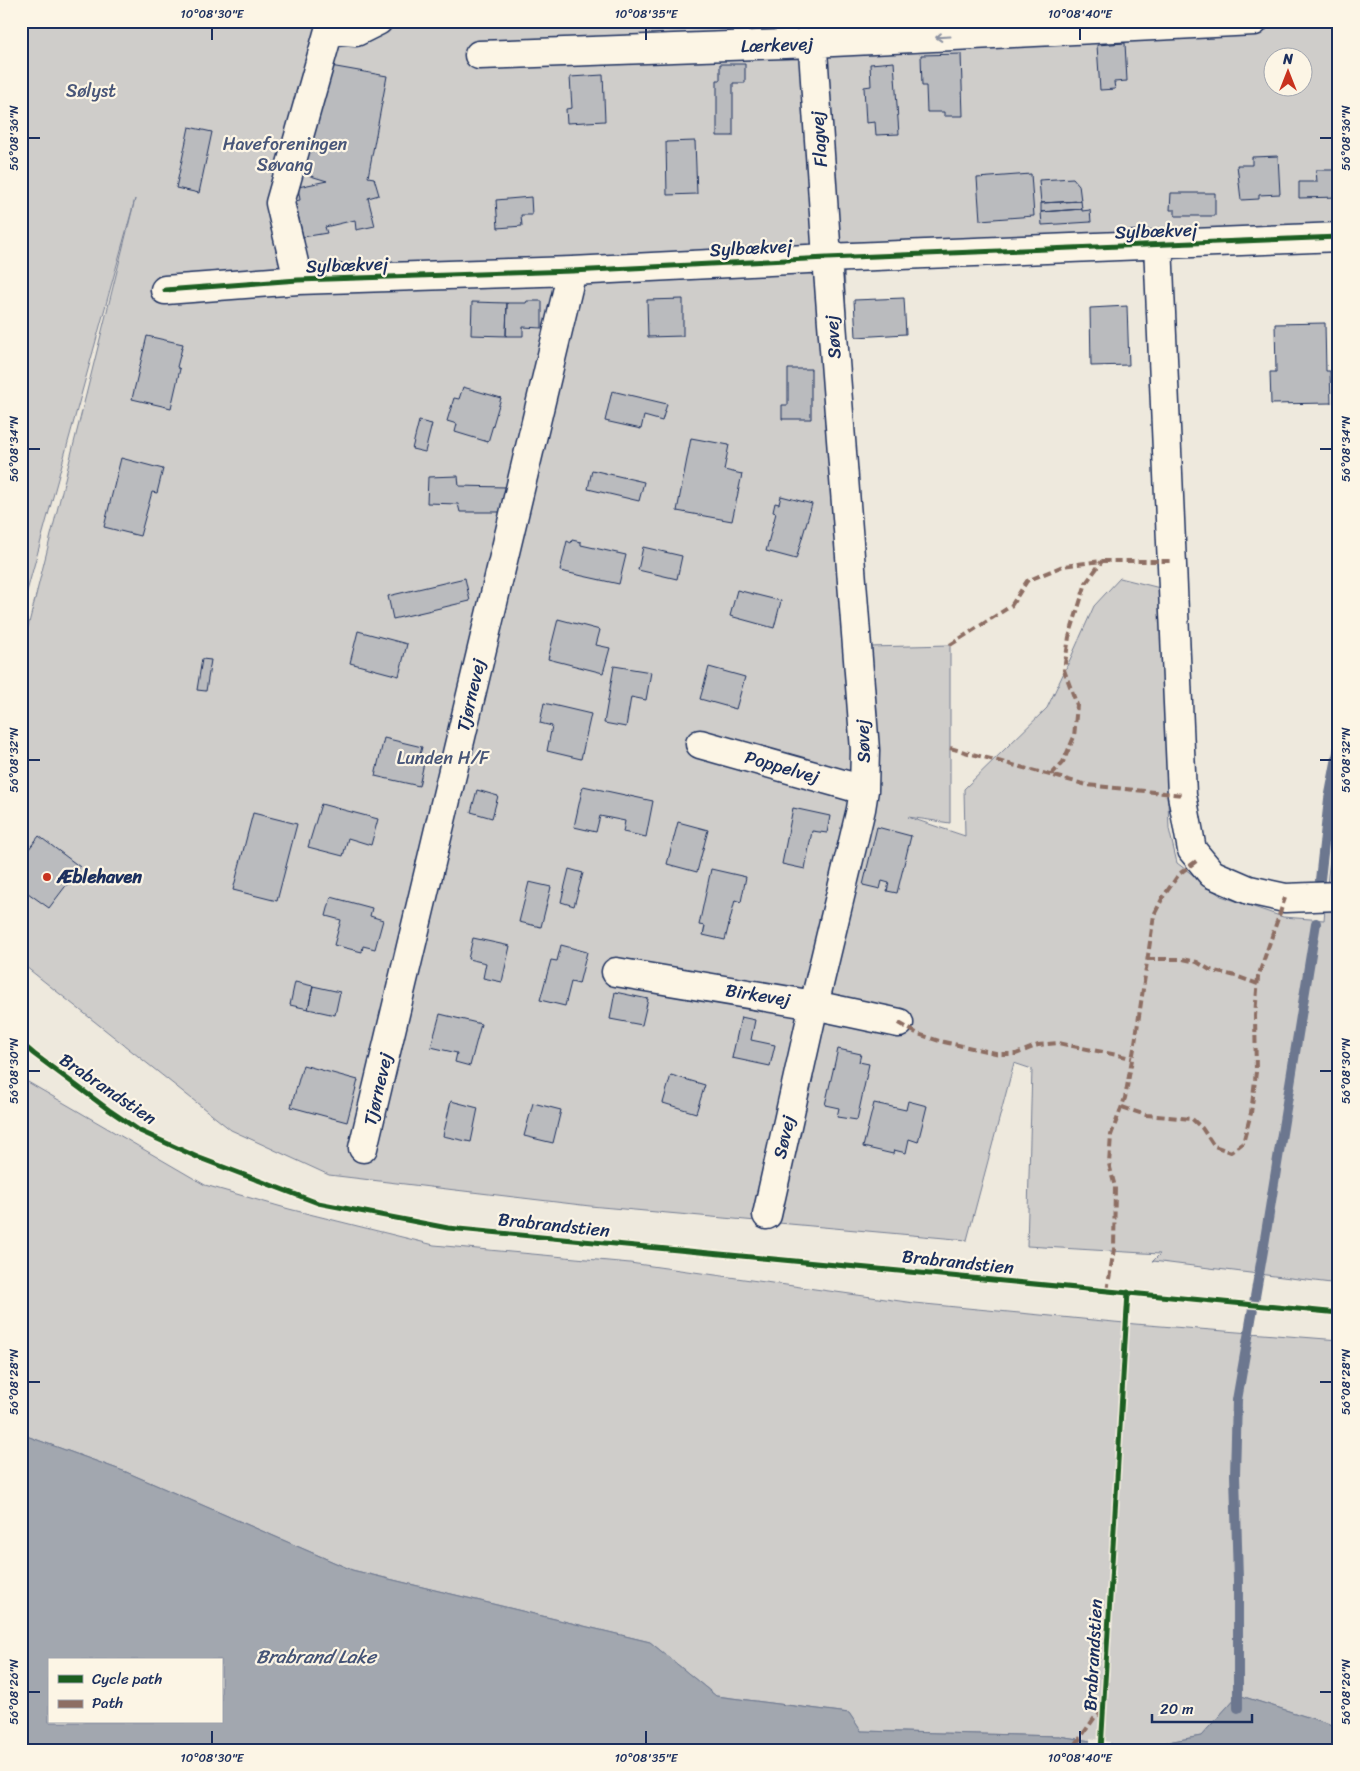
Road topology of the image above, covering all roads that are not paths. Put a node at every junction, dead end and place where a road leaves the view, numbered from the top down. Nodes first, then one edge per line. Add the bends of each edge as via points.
1 (378, 21) edge
2 (1254, 21) edge
3 (812, 32) edge
4 (479, 55) dead end
5 (1339, 237) edge
6 (1158, 244) junction
7 (827, 258) junction
8 (572, 271) junction
9 (298, 280) junction
10 (165, 290) dead end
11 (700, 744) dead end
12 (864, 790) junction
13 (1339, 896) edge
14 (616, 972) dead end
15 (814, 1005) junction
16 (900, 1023) dead end
17 (364, 1148) dead end
18 (767, 1215) dead end

1 - 9 street, Sylbækvej via 356,32 329,30 280,203
2 -> 3 street, Lærkevej
3 - 4 street, Lærkevej
3 - 7 street, Flagvej
5 - 6 street, Sylbækvej
6 - 7 street, Sylbækvej
6 - 13 street via 1182,795 1192,850 1212,874 1249,890 1285,898
7 - 8 street, Sylbækvej
7 - 12 street, Søvej via 865,750
8 - 9 street, Sylbækvej
8 - 17 street, Tjørnevej
9 - 10 street, Sylbækvej
11 - 12 street, Poppelvej
12 - 15 street, Søvej
14 - 15 street, Birkevej
15 - 16 street, Birkevej
15 - 18 street, Søvej

